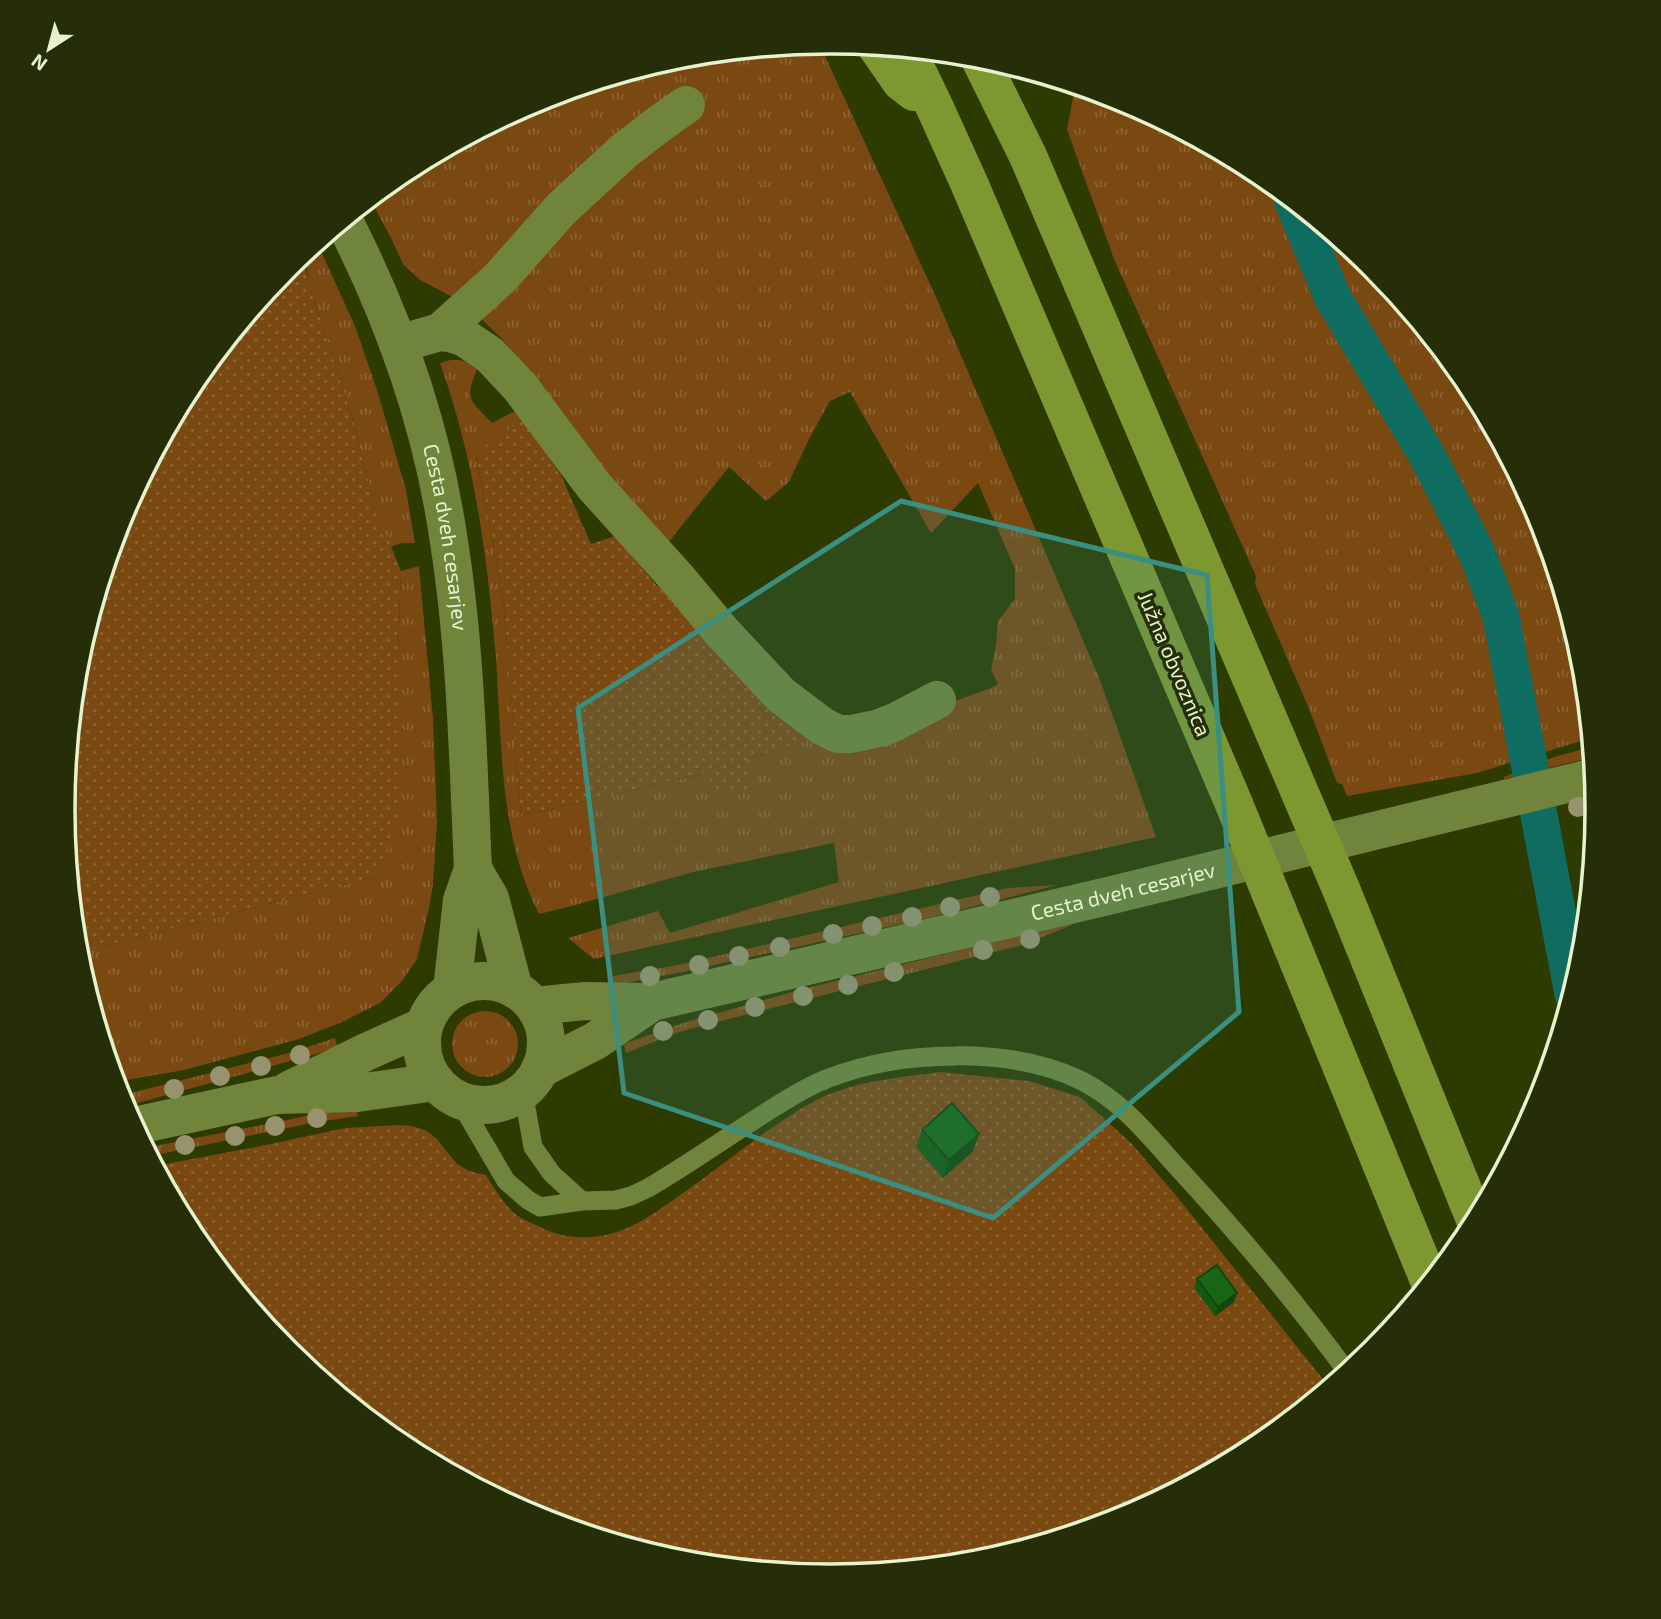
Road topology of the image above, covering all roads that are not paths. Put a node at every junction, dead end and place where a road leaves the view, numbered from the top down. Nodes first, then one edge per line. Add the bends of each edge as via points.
1 (883, 56) edge
2 (911, 59) edge
3 (986, 71) edge
4 (1011, 77) edge
5 (687, 105) dead end
6 (935, 108) junction
7 (1022, 147) junction
8 (348, 229) edge
9 (440, 332) junction
10 (398, 344) junction
11 (937, 700) dead end
12 (1585, 779) edge
13 (473, 869) junction
14 (452, 990) junction
15 (524, 997) junction
16 (652, 1002) junction
17 (424, 1026) junction
18 (532, 1080) junction
19 (447, 1090) junction
20 (277, 1095) junction
21 (144, 1124) edge
22 (582, 1200) junction
23 (1471, 1209) edge
24 (1426, 1274) edge
25 (1342, 1365) edge

1 - 6 highway via 901,82
2 - 6 highway, Južna obvoznica
3 - 7 highway
4 - 7 highway
5 - 9 street via 624,151 561,209 500,278
6 - 24 highway, Južna obvoznica via 1234,803
7 - 23 highway via 1341,889
8 - 10 street, Cesta dveh cesarjev
9 - 10 street
9 - 11 street via 465,338 490,355 520,387 594,486 722,632 805,714 838,734 851,733 880,728
10 - 13 street, Cesta dveh cesarjev via 431,449 449,541 462,651
12 - 16 street, Cesta dveh cesarjev
13 - 14 street, Cesta dveh cesarjev via 462,900
13 - 15 street, Cesta dveh cesarjev via 490,898
14 - 15 street via 490,981
14 - 17 street via 439,999
15 - 16 street, Cesta dveh cesarjev
15 - 18 street via 541,1017 545,1030 545,1056
16 - 18 street, Cesta dveh cesarjev
17 - 19 street via 423,1050 430,1072
17 - 20 street
18 - 19 street via 499,1103 471,1103
18 - 22 lane via 533,1147 552,1174
19 - 20 street
19 - 22 lane via 506,1181 528,1200 540,1207
20 - 21 street
22 - 25 lane via 616,1200 648,1188 808,1086 863,1066 941,1056 1006,1058 1042,1065 1081,1081 1125,1110 1215,1208

